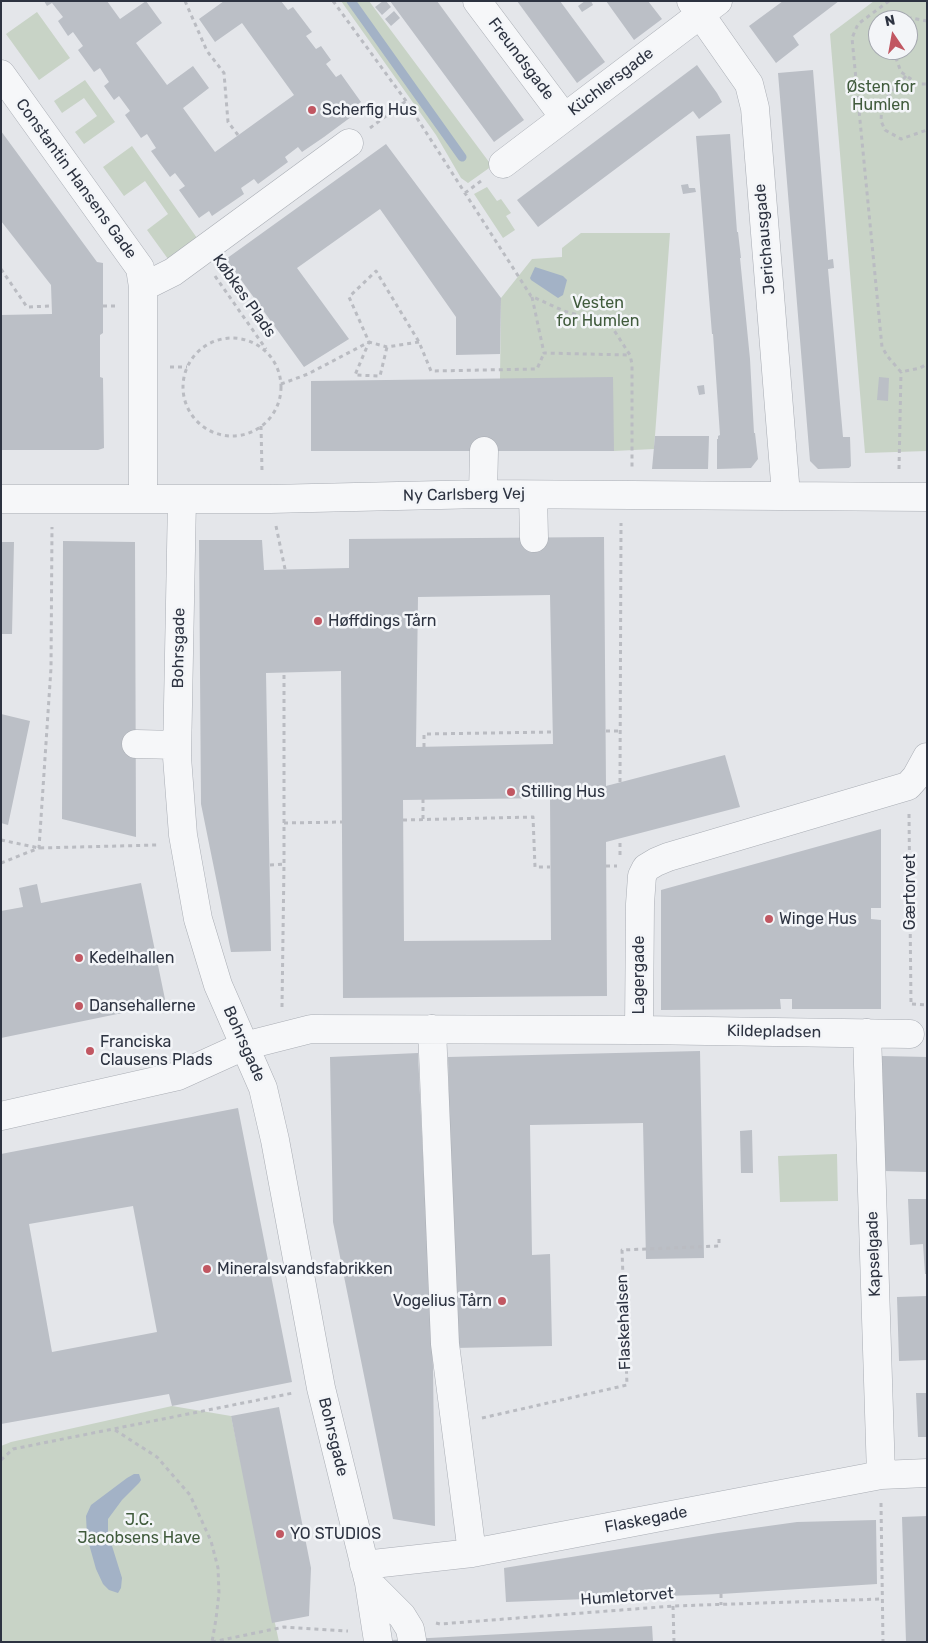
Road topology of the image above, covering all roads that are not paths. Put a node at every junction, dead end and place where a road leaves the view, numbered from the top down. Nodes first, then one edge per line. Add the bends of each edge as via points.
1 (477, 1) edge
2 (703, 6) edge
3 (1, 74) edge
4 (564, 117) junction
5 (349, 143) road end
6 (503, 164) dead end
7 (143, 287) junction
8 (484, 451) dead end
9 (483, 494) junction
10 (533, 495) junction
11 (786, 496) junction
12 (927, 497) edge
13 (1, 499) edge
14 (143, 499) junction
15 (182, 499) junction
16 (534, 538) dead end
17 (136, 744) dead end
18 (178, 745) junction
19 (927, 756) edge
20 (432, 1030) junction
21 (639, 1030) junction
22 (867, 1033) junction
23 (910, 1034) road end
24 (244, 1046) junction
25 (1, 1116) edge
26 (927, 1473) edge
27 (880, 1475) junction
28 (472, 1553) junction
29 (366, 1574) junction
30 (407, 1628) road end
31 (377, 1632) edge

1 - 4 street, Freundsgade
2 - 4 street, Küchlersgade
2 - 11 street, Jerichausgade via 749,84 755,108
3 - 7 street, Constantin Hansens Gade via 140,268
4 - 6 street, Küchlersgade
5 - 7 street via 173,272
7 - 14 street, Constantin Hansens Gade
8 - 9 street
9 - 10 street, Ny Carlsberg Vej
9 - 15 street, Ny Carlsberg Vej
10 - 11 street, Ny Carlsberg Vej
10 - 16 street
11 - 12 street, Ny Carlsberg Vej
13 - 14 street, Ny Carlsberg Vej
14 - 15 street, Ny Carlsberg Vej
15 - 18 street, Bohrsgade
17 - 18 street
18 - 24 street, Bohrsgade via 184,843 198,919 218,985
19 - 21 street, Lagergade via 908,786 668,857 646,868 642,876 640,904
20 - 21 street, Lagergade
20 - 24 street, Lagergade via 311,1029
20 - 28 street via 445,1344
21 - 22 street, Kildepladsen
22 - 23 street, Kildepladsen
22 - 27 street, Kapselgade
24 - 25 street via 178,1076
24 - 29 street, Bohrsgade via 263,1088 321,1388
26 - 27 street, Flaskegade
27 - 28 street, Flaskegade
28 - 29 street, Flaskegade
29 - 30 street
29 - 31 street, Bohrsgade

